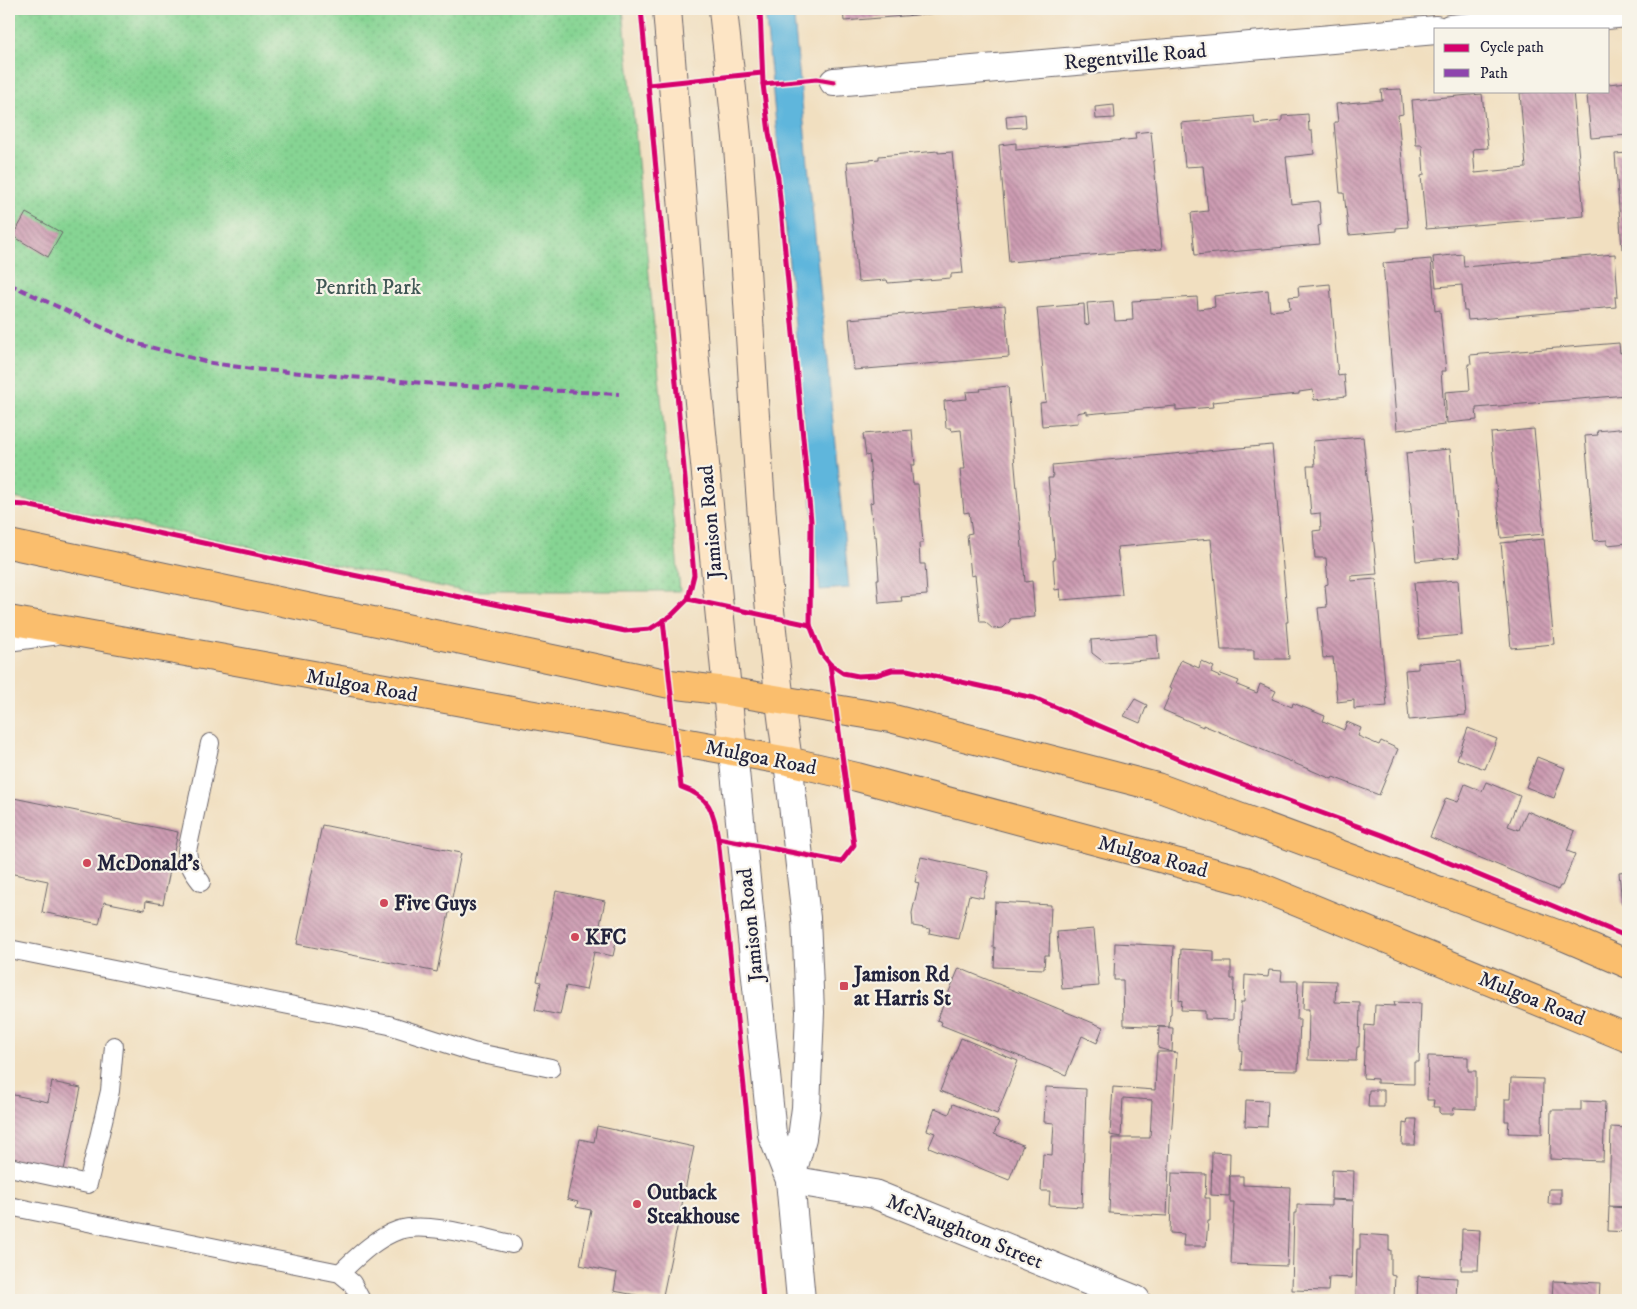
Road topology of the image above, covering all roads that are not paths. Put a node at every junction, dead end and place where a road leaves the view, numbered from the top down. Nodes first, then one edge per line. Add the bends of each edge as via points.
1 (667, 9) edge
2 (723, 9) edge
3 (1628, 13) edge
4 (1461, 28) edge
5 (1434, 30) edge
6 (834, 82) dead end
7 (9, 544) edge
8 (9, 620) edge
9 (57, 630) junction
10 (9, 637) edge
11 (726, 691) junction
12 (779, 699) junction
13 (210, 743) dead end
14 (733, 752) junction
15 (788, 762) junction
16 (201, 882) dead end
17 (9, 949) edge
18 (1628, 964) edge
19 (1628, 1038) edge
20 (114, 1046) dead end
21 (551, 1068) dead end
22 (9, 1167) edge
23 (790, 1180) junction
24 (9, 1206) edge
25 (512, 1244) dead end
26 (340, 1272) junction
27 (361, 1300) edge
28 (801, 1300) edge
29 (1136, 1300) edge

1 - 11 main road, Jamison Road
2 - 12 main road, Jamison Road via 739,157 768,600
3 - 4 street
5 - 6 street, Regentville Road
7 - 11 main road via 670,684
8 - 9 main road, Mulgoa Road
9 - 10 street
9 - 14 main road, Mulgoa Road
11 - 12 main road
11 - 14 main road, Jamison Road
12 - 15 main road, Jamison Road
12 - 18 main road via 890,718 1156,787 1565,936
13 - 16 lane via 187,851 191,869
14 - 15 main road, Mulgoa Road
14 - 23 street, Jamison Road via 772,1134
15 - 19 main road, Mulgoa Road via 857,777 1246,881
15 - 23 street, Jamison Road via 806,918 810,1012 806,1108 802,1138
17 - 21 lane via 389,1025 474,1052
20 - 22 lane via 110,1091 88,1184
23 - 28 street, Jamison Road
23 - 29 street, McNaughton Street via 874,1194
24 - 26 lane
25 - 26 lane via 427,1227 399,1230 371,1244
26 - 27 lane via 352,1282

